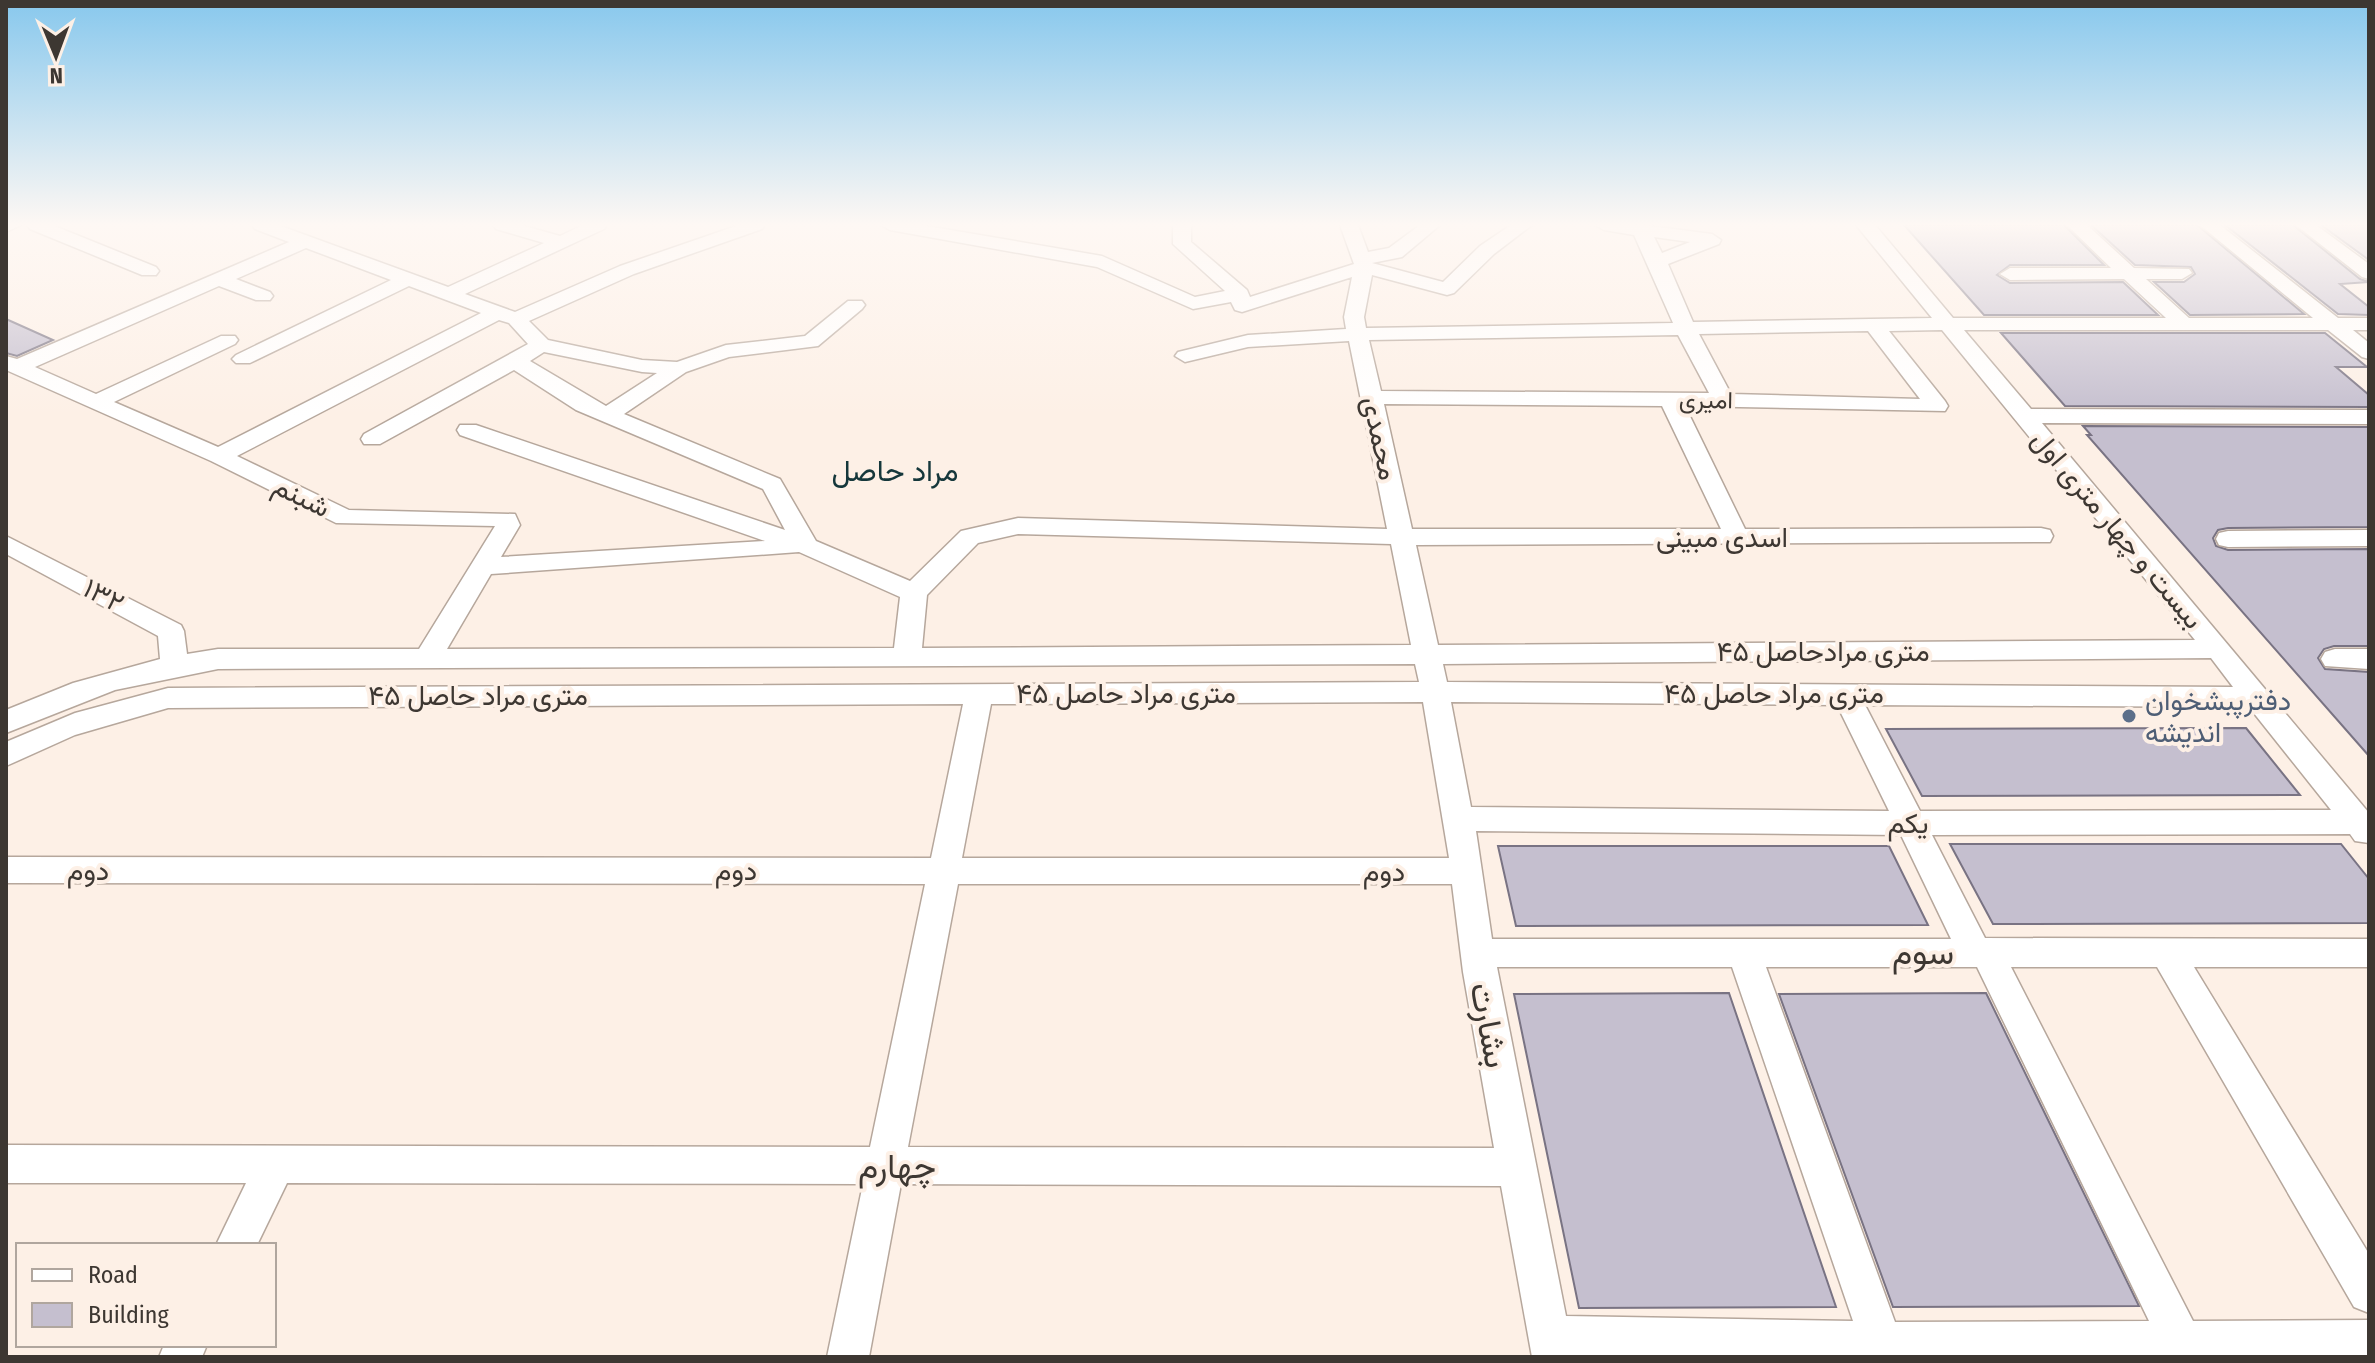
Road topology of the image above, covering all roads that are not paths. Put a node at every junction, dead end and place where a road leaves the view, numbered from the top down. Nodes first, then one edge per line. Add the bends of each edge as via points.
1 (196, 289) edge
2 (244, 289) edge
3 (388, 289) edge
4 (439, 289) edge
5 (460, 289) edge
6 (577, 289) edge
7 (1161, 289) edge
8 (1229, 289) edge
9 (1278, 289) edge
10 (1358, 289) edge
11 (1668, 289) edge
12 (1918, 289) edge
13 (2146, 289) edge
14 (2289, 289) edge
15 (451, 293) junction
16 (263, 296) dead end
17 (1241, 300) junction
18 (855, 305) dead end
19 (507, 315) junction
20 (1947, 324) junction
21 (2184, 324) junction
22 (2333, 324) junction
23 (2369, 324) edge
24 (1874, 325) junction
25 (1685, 328) junction
26 (1359, 334) junction
27 (228, 340) dead end
28 (1248, 341) junction
29 (541, 345) junction
30 (2369, 353) edge
31 (1185, 356) dead end
32 (243, 359) dead end
33 (515, 361) junction
34 (11, 365) edge
35 (679, 368) junction
36 (1373, 397) junction
37 (1670, 399) junction
38 (1723, 400) junction
39 (96, 402) junction
40 (608, 415) junction
41 (2024, 416) junction
42 (2369, 417) edge
43 (468, 430) dead end
44 (372, 439) dead end
45 (219, 456) junction
46 (2041, 536) dead end
47 (1403, 537) junction
48 (1737, 537) junction
49 (2369, 538) edge
50 (2228, 539) dead end
51 (7, 546) edge
52 (806, 546) junction
53 (484, 566) junction
54 (914, 593) junction
55 (2218, 649) junction
56 (1428, 654) junction
57 (907, 658) junction
58 (427, 659) junction
59 (2335, 659) dead end
60 (2369, 659) edge
61 (174, 665) junction
62 (1435, 692) junction
63 (979, 693) junction
64 (1845, 693) junction
65 (2257, 697) junction
66 (6, 722) edge
67 (6, 755) edge
68 (1457, 819) junction
69 (2361, 819) edge
70 (1910, 823) junction
71 (6, 870) edge
72 (944, 870) junction
73 (1467, 871) junction
74 (1980, 952) junction
75 (1477, 953) junction
76 (1744, 953) junction
77 (2167, 953) junction
78 (2369, 953) edge
79 (6, 1164) edge
80 (276, 1165) junction
81 (886, 1166) junction
82 (1518, 1167) junction
83 (237, 1243) edge
84 (2366, 1281) edge
85 (2181, 1341) junction
86 (2369, 1341) edge
87 (1551, 1347) edge
88 (1884, 1350) edge
89 (848, 1357) edge

1 - 34 street
2 - 16 street
3 - 32 street
4 - 15 street
5 - 15 street
6 - 19 street
7 - 17 street via 1193,303
8 - 17 street
9 - 17 street
10 - 26 street, محمدی via 1354,317
11 - 25 street
12 - 20 street, بیست و چهار متری اول
13 - 21 street
14 - 22 street
15 - 19 street
17 - 28 street
18 - 35 street via 811,342 726,351
19 - 29 street
19 - 45 street
20 - 21 street
20 - 24 street
20 - 41 street, بیست و چهار متری اول
21 - 22 street
22 - 23 street
22 - 30 street
24 - 25 street
24 - 38 street, امیری via 1937,406
25 - 26 street
25 - 38 street
26 - 28 street
26 - 36 street, محمدی
27 - 39 street
28 - 31 street
29 - 33 street
29 - 35 street via 642,366
33 - 40 street
33 - 44 street
34 - 39 street, شبنم
35 - 40 street
36 - 37 street, امیری
36 - 47 street, محمدی
37 - 38 street, امیری
37 - 48 street
39 - 45 street, شبنم
40 - 52 street via 772,484
41 - 42 street
41 - 55 street, بیست و چهار متری اول
43 - 52 street
45 - 53 street, شبنم via 345,518 506,519 508,525
46 - 48 street, اسدی مبینی
47 - 48 street, اسدی مبینی
47 - 54 street, اسدی مبینی via 1018,526 970,537
47 - 56 street, محمدی
49 - 50 street
51 - 61 street, ۱۳۲ via 171,631
52 - 53 street
52 - 54 street
53 - 58 street, شبنم
54 - 57 street
55 - 56 street, ۴۵ متری مرادحاصل
55 - 65 street, بیست و چهار متری اول
56 - 57 street, ۴۵ متری مراد حاصل
56 - 62 street, محمدی
57 - 58 street, ۴۵ متری مراد حاصل
58 - 61 street, ۴۵ متری مراد حاصل via 218,659
59 - 60 street
61 - 66 street, ۴۵ متری مراد حاصل via 97,683
62 - 63 street, ۴۵ متری مراد حاصل
62 - 64 street, ۴۵ متری مراد حاصل
62 - 68 street, بشارت
63 - 67 street, ۴۵ متری مراد حاصل via 168,698 100,715
63 - 72 street
64 - 65 street, ۴۵ متری مراد حاصل
64 - 70 street
65 - 69 street, بیست و چهار متری اول
68 - 70 street, یکم
68 - 73 street, بشارت
69 - 70 street, یکم
70 - 74 street
71 - 72 street, دوم
72 - 73 street, دوم
72 - 81 street
73 - 75 street, بشارت
74 - 76 street, سوم
74 - 77 street, سوم
74 - 85 street
75 - 76 street, سوم
75 - 82 street, بشارت
76 - 88 street
77 - 78 street, سوم
77 - 84 street
79 - 80 street, چهارم
80 - 81 street, چهارم
80 - 83 street
81 - 82 street, چهارم
81 - 89 street
82 - 87 street, بشارت
85 - 86 street
85 - 88 street
87 - 88 street

